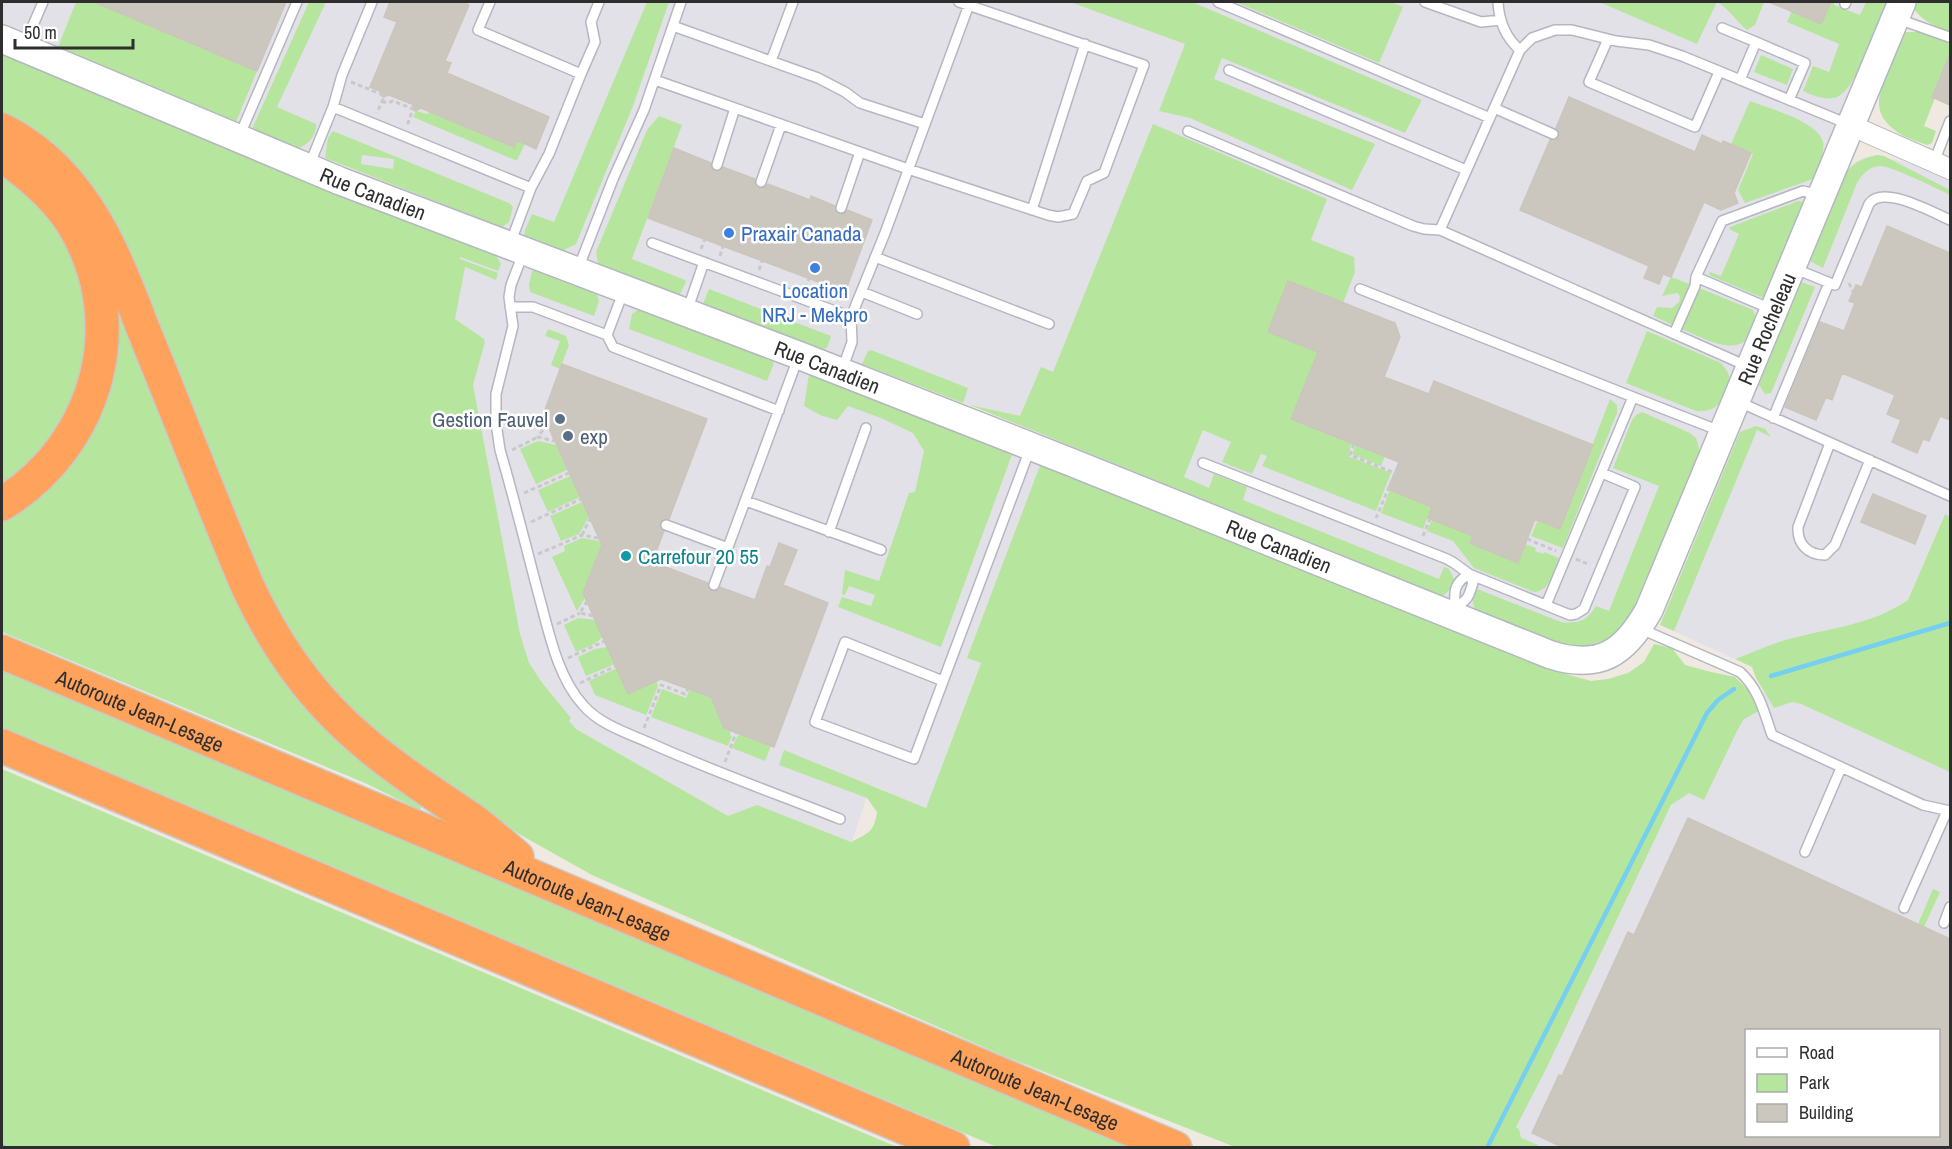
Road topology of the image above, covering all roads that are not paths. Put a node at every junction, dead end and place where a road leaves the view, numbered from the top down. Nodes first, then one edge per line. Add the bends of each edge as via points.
1 (52, 2) edge
2 (297, 2) edge
3 (372, 2) edge
4 (490, 2) edge
5 (599, 2) edge
6 (681, 2) edge
7 (793, 2) edge
8 (959, 2) edge
9 (1218, 2) edge
10 (1425, 2) edge
11 (1498, 2) edge
12 (42, 3) edge
13 (969, 3) edge
14 (1899, 10) edge
15 (1501, 20) junction
16 (673, 26) junction
17 (1722, 28) dead end
18 (1949, 37) edge
19 (1608, 39) junction
20 (1756, 42) junction
21 (12, 43) edge
22 (1085, 44) junction
23 (1520, 51) junction
24 (771, 61) junction
25 (1228, 70) dead end
26 (1719, 72) junction
27 (581, 74) junction
28 (655, 80) junction
29 (1740, 80) junction
30 (1789, 100) junction
31 (333, 107) junction
32 (735, 108) junction
33 (1494, 108) junction
34 (1490, 118) junction
35 (1950, 121) edge
36 (781, 124) junction
37 (925, 124) junction
38 (1850, 125) junction
39 (2, 130) edge
40 (1188, 130) dead end
41 (1553, 134) dead end
42 (238, 139) junction
43 (860, 152) junction
44 (2, 155) edge
45 (717, 165) dead end
46 (1942, 165) edge
47 (308, 168) junction
48 (908, 170) junction
49 (1466, 170) junction
50 (761, 182) dead end
51 (531, 188) junction
52 (1821, 196) junction
53 (841, 208) dead end
54 (1032, 210) junction
55 (1950, 220) edge
56 (1440, 230) junction
57 (652, 243) dead end
58 (517, 249) junction
59 (875, 257) junction
60 (704, 262) junction
61 (1791, 267) junction
62 (577, 271) junction
63 (1696, 277) junction
64 (1829, 283) junction
65 (624, 289) junction
66 (1360, 289) dead end
67 (861, 292) junction
68 (510, 307) junction
69 (1773, 310) junction
70 (687, 313) junction
71 (917, 314) dead end
72 (851, 317) junction
73 (1049, 324) dead end
74 (1674, 334) junction
75 (608, 335) junction
76 (798, 355) junction
77 (1750, 367) junction
78 (841, 372) junction
79 (1633, 397) junction
80 (1736, 401) junction
81 (779, 411) junction
82 (1773, 418) junction
83 (866, 428) dead end
84 (1723, 432) junction
85 (1830, 443) junction
86 (1031, 446) junction
87 (1870, 460) junction
88 (1203, 463) dead end
89 (1602, 473) junction
90 (1950, 496) edge
91 (746, 501) junction
92 (2, 504) edge
93 (666, 525) dead end
94 (829, 532) junction
95 (728, 548) junction
96 (881, 550) dead end
97 (1469, 574) junction
98 (714, 585) dead end
99 (1546, 605) junction
100 (1453, 611) junction
101 (1639, 628) junction
102 (1621, 648) joint
103 (2, 652) edge
104 (944, 681) junction
105 (2, 746) edge
106 (1841, 768) junction
107 (1949, 811) edge
108 (840, 819) dead end
109 (1805, 852) dead end
110 (549, 882) junction
111 (1950, 907) edge
112 (1904, 908) dead end
113 (1944, 923) dead end
114 (953, 1148) edge
115 (1175, 1148) edge

1 - 12 lane
2 - 42 lane
3 - 31 lane
4 - 27 lane via 478,30
5 - 27 lane via 591,22 595,42
6 - 16 lane
7 - 24 lane
8 - 13 lane
9 - 34 lane
10 - 15 lane via 1481,22
11 - 15 lane
12 - 21 lane
13 - 22 lane
13 - 37 lane
14 - 18 lane
14 - 38 street, Rue Rocheleau
15 - 23 lane via 1512,44
16 - 24 lane
16 - 28 lane
17 - 20 lane
19 - 23 lane via 1555,30 1532,38
19 - 26 lane via 1657,47
19 - 26 lane via 1589,82 1695,127
20 - 29 lane
20 - 30 lane via 1805,63
21 - 42 street, Rue Canadien
22 - 54 lane
22 - 54 lane via 1143,64 1104,173 1086,181 1076,211 1058,217
23 - 33 lane
24 - 37 lane via 818,78 860,103
25 - 49 lane
26 - 29 lane
27 - 51 lane
28 - 32 lane
28 - 62 lane
29 - 30 lane
30 - 38 lane
31 - 47 lane
31 - 51 lane
32 - 36 lane
32 - 45 lane
33 - 34 lane
33 - 41 lane
34 - 49 lane
35 - 46 lane
36 - 43 lane
36 - 50 lane
37 - 48 lane
38 - 46 street
38 - 52 street, Rue Rocheleau
39 - 110 highway via 55,168 98,225 247,585 282,652 347,728
40 - 56 lane via 1413,226
42 - 47 street, Rue Canadien
43 - 48 lane
43 - 53 lane
44 - 92 highway via 51,196 78,234 93,272 101,328 96,381 79,425 39,476
47 - 58 street, Rue Canadien
48 - 54 lane
48 - 59 lane
49 - 56 lane
51 - 58 lane
52 - 61 street, Rue Rocheleau
52 - 63 lane via 1803,191 1722,222
55 - 64 lane via 1889,195 1876,196 1869,204 1835,285
56 - 74 lane
57 - 60 lane
58 - 62 street, Rue Canadien
58 - 68 lane
59 - 67 lane
59 - 73 lane
60 - 70 lane
60 - 72 lane
61 - 64 lane
61 - 69 street, Rue Rocheleau
62 - 65 street, Rue Canadien
63 - 69 lane
63 - 74 lane
64 - 82 lane
65 - 70 street, Rue Canadien
65 - 75 lane
66 - 79 lane
67 - 71 lane
67 - 72 lane
68 - 75 lane via 533,308
68 - 108 lane via 513,326 496,394 500,450 554,648 572,689 583,705 627,733
69 - 77 street, Rue Rocheleau
70 - 76 street, Rue Canadien
72 - 78 lane via 852,342
74 - 77 lane
75 - 81 lane via 613,347
76 - 78 street, Rue Canadien
76 - 81 lane
77 - 80 street, Rue Rocheleau
78 - 86 street, Rue Canadien
79 - 84 lane
79 - 89 lane
80 - 82 lane
80 - 84 street, Rue Rocheleau
81 - 91 lane
82 - 85 lane
83 - 94 lane
84 - 101 street, Rue Rocheleau
85 - 87 lane
85 - 87 lane via 1798,527 1801,544 1816,555 1825,555 1835,545
86 - 100 street, Rue Canadien
86 - 104 lane
87 - 90 lane
88 - 97 lane via 1455,562
89 - 99 lane
89 - 99 lane via 1635,487 1594,586 1584,609 1576,614
91 - 94 lane
91 - 95 lane
93 - 95 lane
94 - 96 lane
95 - 98 lane
97 - 99 lane
97 - 100 lane via 1457,586
97 - 100 lane via 1472,587
100 - 102 street, Rue Canadien via 1572,661 1595,660
101 - 102 street, Rue Rocheleau
101 - 106 lane via 1740,672 1758,694 1772,735
103 - 110 highway, Autoroute Jean-Lesage
104 - 104 lane via 914,759 815,722 845,642
105 - 114 highway
106 - 107 lane via 1923,805
106 - 109 lane
107 - 112 lane
110 - 115 highway, Autoroute Jean-Lesage
111 - 113 lane

